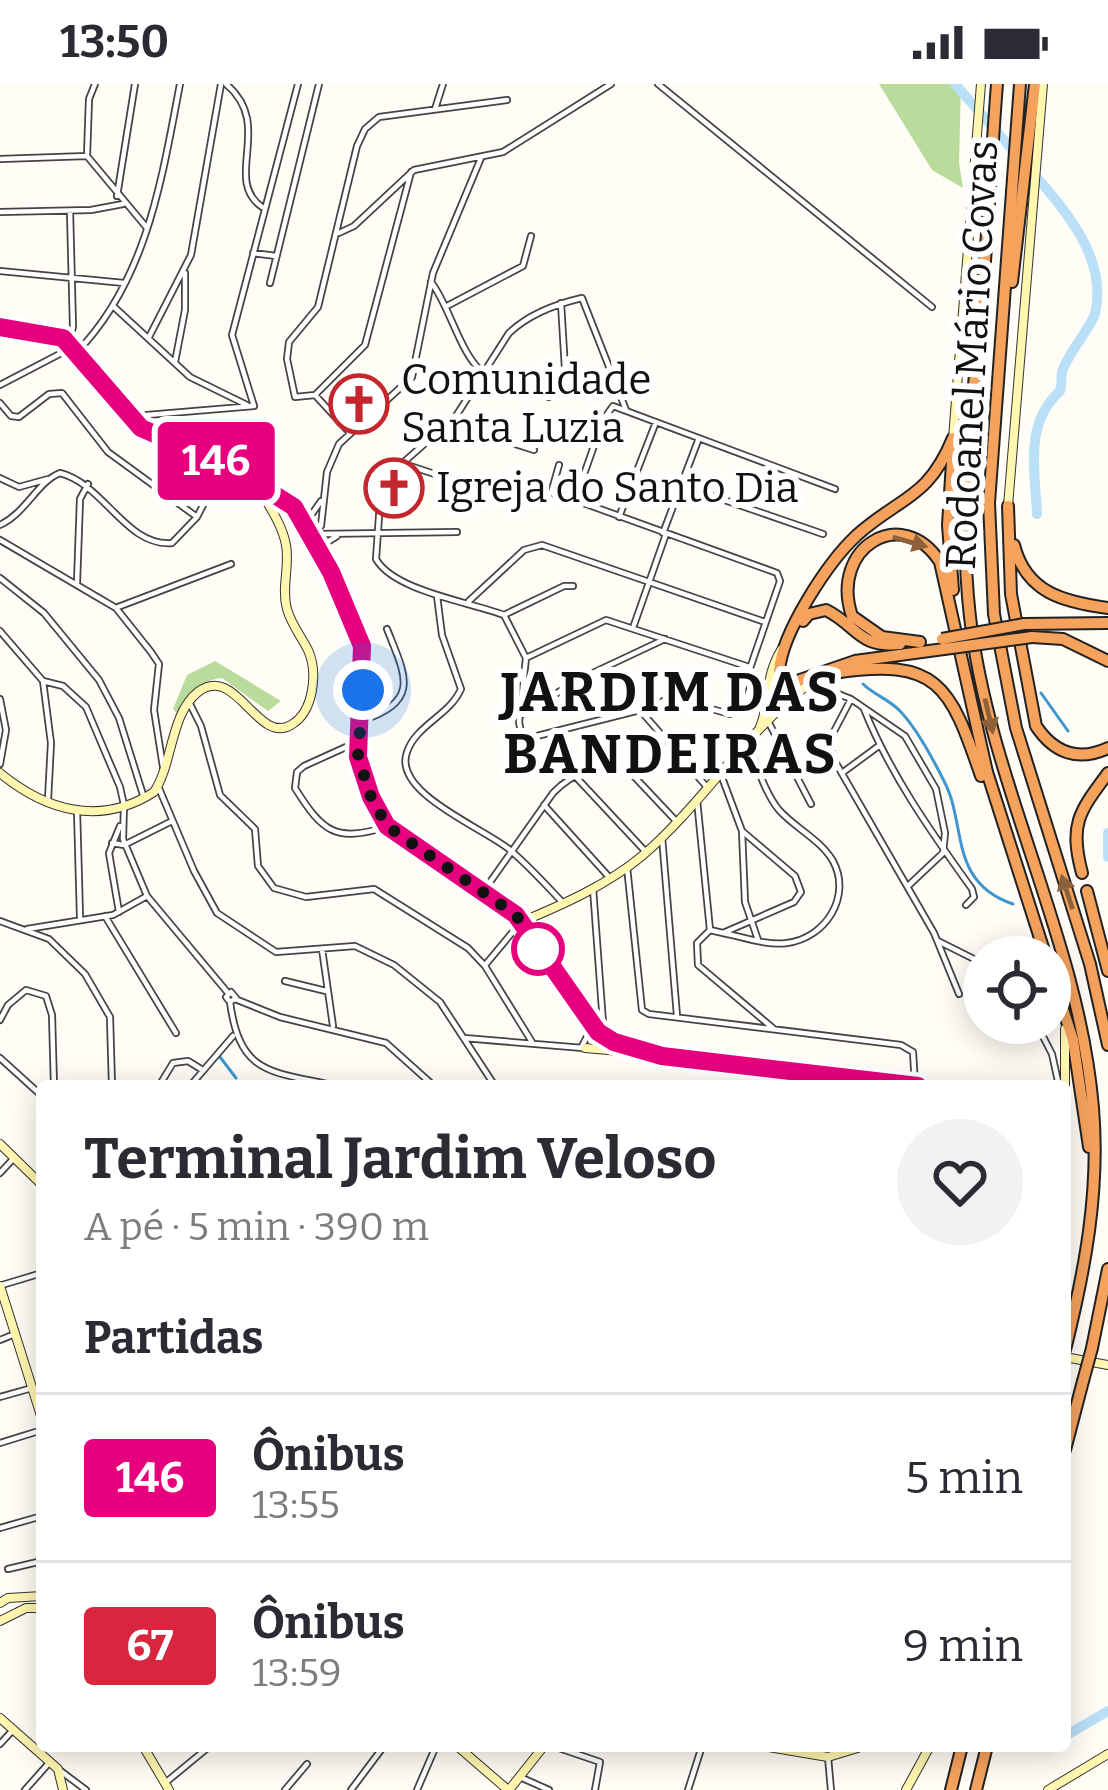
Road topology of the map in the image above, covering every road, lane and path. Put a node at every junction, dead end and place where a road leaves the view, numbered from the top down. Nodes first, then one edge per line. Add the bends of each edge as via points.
1 (95, 84) edge
2 (135, 84) edge
3 (180, 84) edge
4 (224, 84) edge
5 (298, 84) edge
6 (320, 84) edge
7 (443, 84) edge
8 (611, 84) edge
9 (658, 84) edge
10 (981, 84) edge
11 (997, 84) edge
12 (1020, 84) edge
13 (1039, 84) edge
14 (507, 100) dead end
15 (435, 109) junction
16 (1022, 144) junction
17 (87, 156) junction
18 (481, 158) junction
19 (0, 159) edge
20 (455, 159) junction
21 (475, 168) junction
22 (411, 172) junction
23 (1027, 174) junction
24 (397, 183) junction
25 (117, 196) junction
26 (403, 201) junction
27 (123, 204) junction
28 (263, 208) junction
29 (70, 211) junction
30 (0, 212) edge
31 (342, 213) junction
32 (360, 219) junction
33 (148, 230) junction
34 (338, 233) junction
35 (531, 236) dead end
36 (254, 253) junction
37 (276, 256) junction
38 (0, 271) edge
39 (185, 273) junction
40 (72, 280) junction
41 (431, 282) junction
42 (270, 283) dead end
43 (124, 284) junction
44 (561, 303) junction
45 (447, 305) junction
46 (113, 306) junction
47 (932, 307) dead end
48 (0, 327) edge
49 (149, 337) junction
50 (73, 348) junction
51 (175, 365) junction
52 (565, 369) dead end
53 (484, 374) junction
54 (0, 386) edge
55 (315, 395) junction
56 (549, 397) dead end
57 (0, 403) edge
58 (251, 406) junction
59 (626, 410) junction
60 (129, 416) junction
61 (456, 416) junction
62 (656, 422) junction
63 (449, 423) junction
64 (466, 429) junction
65 (350, 433) junction
66 (699, 438) junction
67 (953, 438) junction
68 (534, 450) dead end
69 (401, 463) junction
70 (224, 464) junction
71 (559, 465) dead end
72 (0, 478) edge
73 (48, 478) junction
74 (252, 478) junction
75 (88, 484) junction
76 (681, 485) junction
77 (835, 489) dead end
78 (551, 494) junction
79 (323, 496) junction
80 (575, 500) junction
81 (1008, 506) junction
82 (196, 517) junction
83 (619, 517) junction
84 (305, 524) junction
85 (0, 525) edge
86 (377, 531) junction
87 (458, 532) dead end
88 (311, 534) junction
89 (664, 534) junction
90 (823, 534) dead end
91 (338, 536) junction
92 (0, 540) edge
93 (318, 548) junction
94 (231, 564) dead end
95 (0, 578) edge
96 (650, 582) junction
97 (77, 583) junction
98 (573, 586) dead end
99 (437, 594) junction
100 (468, 601) junction
101 (116, 608) junction
102 (1108, 608) edge
103 (504, 615) junction
104 (1108, 620) edge
105 (765, 622) junction
106 (634, 628) junction
107 (955, 628) junction
108 (387, 629) dead end
109 (0, 631) edge
110 (789, 637) junction
111 (665, 639) junction
112 (920, 642) junction
113 (943, 644) junction
114 (526, 658) junction
115 (1108, 661) edge
116 (749, 667) junction
117 (832, 670) junction
118 (43, 681) junction
119 (810, 683) junction
120 (0, 699) edge
121 (851, 699) junction
122 (189, 702) junction
123 (864, 709) junction
124 (640, 710) junction
125 (519, 715) junction
126 (360, 722) junction
127 (769, 722) junction
128 (888, 722) junction
129 (757, 733) junction
130 (874, 734) junction
131 (357, 742) junction
132 (748, 742) junction
133 (880, 745) junction
134 (1108, 748) edge
135 (0, 768) edge
136 (164, 772) junction
137 (720, 772) junction
138 (842, 773) junction
139 (1108, 773) edge
140 (575, 776) junction
141 (158, 786) junction
142 (706, 786) junction
143 (144, 799) junction
144 (697, 800) junction
145 (811, 804) dead end
146 (47, 805) junction
147 (124, 805) junction
148 (544, 805) junction
149 (77, 810) junction
150 (122, 820) junction
151 (172, 821) junction
152 (943, 821) junction
153 (677, 822) junction
154 (387, 826) junction
155 (928, 828) junction
156 (742, 831) junction
157 (662, 837) junction
158 (112, 844) junction
159 (124, 845) junction
160 (510, 850) junction
161 (646, 852) junction
162 (943, 853) junction
163 (1011, 855) junction
164 (627, 867) junction
165 (1082, 873) dead end
166 (610, 878) junction
167 (908, 886) junction
168 (593, 888) junction
169 (1087, 891) dead end
170 (483, 892) junction
171 (147, 896) junction
172 (563, 903) junction
173 (966, 905) dead end
174 (119, 913) junction
175 (105, 916) junction
176 (80, 917) junction
177 (0, 921) edge
178 (521, 922) junction
179 (750, 922) junction
180 (24, 929) junction
181 (710, 930) junction
182 (723, 933) junction
183 (1039, 936) edge
184 (758, 940) junction
185 (938, 941) junction
186 (322, 949) junction
187 (963, 954) edge
188 (484, 966) junction
189 (1108, 970) edge
190 (285, 981) dead end
191 (328, 991) junction
192 (959, 994) dead end
193 (233, 1000) junction
194 (677, 1017) junction
195 (0, 1020) edge
196 (592, 1026) junction
197 (334, 1029) junction
198 (774, 1029) junction
199 (176, 1033) dead end
200 (235, 1034) junction
201 (604, 1036) junction
202 (464, 1038) junction
203 (1071, 1041) edge
204 (532, 1042) junction
205 (614, 1042) junction
206 (1047, 1044) edge
207 (1066, 1044) edge
208 (1108, 1045) edge
209 (583, 1048) junction
210 (646, 1052) junction
211 (0, 1058) edge
212 (201, 1069) junction
213 (817, 1073) junction
214 (488, 1076) junction
215 (860, 1078) junction
216 (52, 1080) edge
217 (112, 1080) edge
218 (163, 1080) edge
219 (194, 1080) edge
220 (315, 1080) edge
221 (427, 1080) edge
222 (487, 1080) edge
223 (491, 1080) edge
224 (819, 1080) edge
225 (856, 1080) edge
226 (876, 1080) edge
227 (916, 1080) edge
228 (1060, 1080) edge
229 (1063, 1080) edge
230 (36, 1090) edge
231 (0, 1144) edge
232 (14, 1158) junction
233 (0, 1173) edge
234 (36, 1179) edge
235 (1094, 1186) junction
236 (1108, 1269) edge
237 (36, 1275) edge
238 (0, 1286) edge
239 (1071, 1326) edge
240 (15, 1334) junction
241 (0, 1340) edge
242 (1071, 1351) edge
243 (1108, 1365) edge
244 (32, 1388) junction
245 (0, 1397) edge
246 (36, 1400) edge
247 (1071, 1427) edge
248 (36, 1432) edge
249 (0, 1443) edge
250 (36, 1518) edge
251 (0, 1528) edge
252 (36, 1562) edge
253 (8, 1569) dead end
254 (36, 1595) edge
255 (3, 1598) edge
256 (36, 1608) edge
257 (0, 1622) edge
258 (0, 1718) edge
259 (14, 1730) junction
260 (0, 1744) edge
261 (36, 1749) edge
262 (39, 1752) edge
263 (147, 1752) edge
264 (204, 1752) edge
265 (380, 1752) edge
266 (434, 1752) edge
267 (464, 1752) edge
268 (540, 1752) edge
269 (571, 1752) edge
270 (700, 1752) edge
271 (798, 1752) edge
272 (844, 1752) edge
273 (927, 1752) edge
274 (960, 1752) edge
275 (986, 1752) edge
276 (1108, 1754) edge
277 (828, 1757) junction
278 (307, 1764) dead end
279 (54, 1765) junction
280 (520, 1778) junction
281 (167, 1786) edge
282 (26, 1790) edge
283 (63, 1790) edge
284 (86, 1790) edge
285 (285, 1790) edge
286 (351, 1790) edge
287 (418, 1790) edge
288 (508, 1790) edge
289 (549, 1790) edge
290 (596, 1790) edge
291 (688, 1790) edge
292 (831, 1790) edge
293 (906, 1790) edge
294 (951, 1790) edge
295 (976, 1790) edge
296 (1048, 1790) edge

1 - 17 street
2 - 25 street
3 - 33 street
4 - 28 street via 247,109 248,189
4 - 39 street
5 - 28 street
6 - 37 street
7 - 15 street
8 - 18 street
9 - 47 street
10 - 67 main road
11 -> 235 highway, Rodoanel Mário Covas via 967,453 968,598 987,712 1084,1041
12 - 16 highway, Rodoanel Mário Covas
13 - 16 highway
13 - 23 main road
14 - 15 street
15 - 31 street via 386,115 365,129
16 - 23 highway, Rodoanel Mário Covas
17 - 19 street
17 - 25 street
18 - 20 street
18 - 21 street
20 - 21 street
20 - 22 street
21 - 41 street
22 - 24 street
22 - 26 street
23 - 81 main road
208 -> 23 highway, Rodoanel Mário Covas via 1016,728 994,614 989,503 1005,296
24 - 26 street
24 - 32 street
25 - 27 street
26 - 55 street via 364,345
27 - 29 street
27 - 33 street
28 - 36 street
29 - 30 street
29 - 40 street
31 - 32 street
31 - 34 street
32 - 34 street
33 - 43 street
34 - 55 street via 318,307 289,342 295,397
35 - 45 street via 523,266
36 - 37 street
36 - 58 street via 232,335
37 - 42 street
38 - 40 street
39 - 49 street
39 - 51 street
40 - 43 street
40 - 50 street
41 - 45 street
41 - 65 street via 412,377
43 - 46 street
44 - 52 street
44 - 53 street via 515,327
44 - 59 street via 582,298
45 - 53 street
46 - 49 street
46 - 50 street
48 - 50 main road via 63,338
49 - 51 street
50 - 54 street
50 - 60 main road
51 - 58 street
53 - 56 street
53 - 61 street
55 - 65 street
57 - 82 street via 19,417 62,393 108,452
58 - 60 street
59 - 62 street
59 - 80 street via 607,411
60 - 70 main road
61 - 63 street
61 - 64 street
62 - 66 street
62 - 83 street
63 - 64 street
63 - 69 street
64 - 68 street
65 - 79 street via 333,454
66 - 76 street
66 - 77 street
67 - 107 highway
67 - 110 highway via 927,485 848,545
69 - 78 street via 525,501
69 - 86 street via 385,484
70 - 74 main road
70 - 82 street
71 - 78 street
72 - 73 street via 19,487
73 - 75 street via 60,473
73 - 85 street via 25,509
74 - 84 main road via 283,496
74 - 122 main road via 286,541 286,606 313,664 309,702 298,721 280,729 222,687 205,688
75 - 82 street via 154,543 179,540
75 - 97 street via 80,500
76 - 89 street
76 - 90 street
78 - 80 street
79 - 84 street
79 - 88 street via 321,526
80 - 83 street
81 - 102 highway via 1018,562 1039,589
81 - 134 highway via 1011,594 1036,726 1070,755
83 - 89 street
84 - 88 main road
86 - 87 street
86 - 91 street
86 - 99 street via 381,568
88 - 91 street
88 - 93 main road
89 - 96 street
89 - 105 street via 779,575
91 - 93 street
92 - 97 street
93 - 126 main road via 362,646
94 - 101 street
95 - 143 street via 44,613 99,680
96 - 100 street via 550,546 529,547
96 - 105 street
96 - 106 street
97 - 101 street
98 - 103 street
99 - 100 street
99 - 160 street via 461,688 410,745 407,775
100 - 103 street
101 - 136 street via 158,664 154,710
103 - 114 street
104 - 113 highway, bridge via 1024,624
105 - 116 street
106 - 111 street
106 - 114 street via 599,621
112 -> 107 highway via 882,637 852,616 847,573 870,543 906,536 930,548
107 - 163 highway
108 - 126 street via 405,688
109 - 118 street
110 - 112 highway via 808,614 826,610 877,645
110 - 117 highway via 780,677 791,683
110 - 129 main road via 766,681
111 - 116 street
111 - 125 street
112 - 113 highway
113 - 115 highway, bridge via 1063,639
113 - 117 highway
114 - 125 street
116 - 124 street via 730,714 676,698
117 - 119 highway
117 - 163 highway via 908,670 948,694
118 - 146 street via 52,742
118 - 147 street via 63,686 86,707
119 - 121 street
119 - 127 main road
120 - 135 street
121 - 123 street
121 - 138 street via 830,739
122 - 136 main road
122 - 188 street via 220,795 255,830 267,883 294,896 374,889
123 - 128 street
123 - 130 street
124 - 125 street via 538,738 521,732
124 - 142 street
126 - 131 main road
127 - 129 main road
127 - 145 street
128 - 130 street
128 - 152 street via 925,766
129 - 132 main road
130 - 133 street
131 - 154 main road
131 - 154 street via 304,766 295,788 332,832
132 - 137 main road
132 - 184 street via 777,807 835,864 840,893 812,933 788,944
133 - 138 street
133 - 155 street
135 - 146 main road
136 - 141 main road
137 - 142 main road
137 - 156 street
138 - 167 street
139 - 165 highway via 1077,820
140 - 148 street
140 - 153 street via 609,766 629,771
140 - 161 street
141 - 143 main road
141 - 151 street
142 - 144 main road
143 - 147 main road
144 - 153 main road
144 - 181 street
146 - 149 main road
147 - 149 main road
147 - 150 street
148 - 160 street
148 - 166 street
149 - 176 street
150 - 158 street
150 - 159 street
151 - 159 street
151 - 186 street via 217,914 276,952
152 - 155 street
152 - 162 street
153 - 157 main road
154 - 170 main road
155 - 162 street
156 - 179 street
156 - 179 street via 795,876 801,892
157 - 161 main road
157 - 194 street
158 - 159 street
158 - 174 street
159 - 171 street
160 - 170 street
160 - 172 street
161 - 164 main road
162 - 167 street
162 - 173 street via 972,889
163 - 183 highway
164 - 166 main road
164 - 194 street via 640,1006
166 - 168 main road
167 - 185 street
168 - 172 main road
168 - 201 street
169 - 189 highway
170 - 178 main road
171 - 174 street
171 - 193 street
172 - 178 main road
174 - 175 street
175 - 176 street
175 - 199 street
176 - 180 street
177 - 180 street
178 - 188 street
178 - 196 main road
179 - 182 street
179 - 184 street
180 - 217 street via 59,946 106,1007
181 - 182 street
181 - 198 street via 697,944 698,965
182 - 184 street
185 - 187 street
185 - 192 street
186 - 191 street
186 - 202 street via 355,946 394,964 433,993
188 - 204 street
190 - 191 street
191 - 197 street
193 - 197 street
193 - 200 street
194 - 198 street
195 - 216 street via 26,991 46,997
196 - 201 main road
196 - 209 street
197 - 221 street via 386,1043
198 - 227 street via 910,1047
200 - 212 street
200 - 220 street via 255,1063
201 - 205 main road
202 - 204 street
202 - 214 street
203 - 235 highway
204 - 209 street
205 - 209 street
205 - 210 main road
206 - 228 street
207 - 229 main road
209 - 210 main road
210 - 213 main road
211 - 230 street
212 - 218 street via 188,1060 173,1063
212 - 219 street
213 - 215 main road
213 - 224 street
214 - 222 street
214 - 223 street
215 - 225 street
215 - 226 main road
231 - 232 main road
232 - 233 street
232 - 234 main road
235 - 239 highway, Rodoanel Mário Covas
236 - 247 highway, bridge
237 - 238 street
238 - 240 main road
240 - 241 street
240 - 244 main road
242 - 243 main road
244 - 245 street
244 - 246 main road
248 - 249 street
250 - 251 street
252 - 253 street
254 - 255 main road
256 - 257 main road
258 - 259 main road
259 - 260 street
259 - 261 main road
262 - 279 main road
263 - 281 main road
264 - 281 street
265 - 286 street
266 - 287 street
267 - 288 main road
268 - 280 main road
269 - 290 street via 598,1761
270 - 291 street
271 - 277 main road
272 - 277 main road
273 - 293 main road
274 - 294 highway
275 - 295 highway
276 - 296 main road
277 - 292 street
278 - 285 street
279 - 282 street
279 - 283 main road
279 - 284 street
280 - 288 main road
280 - 289 street

